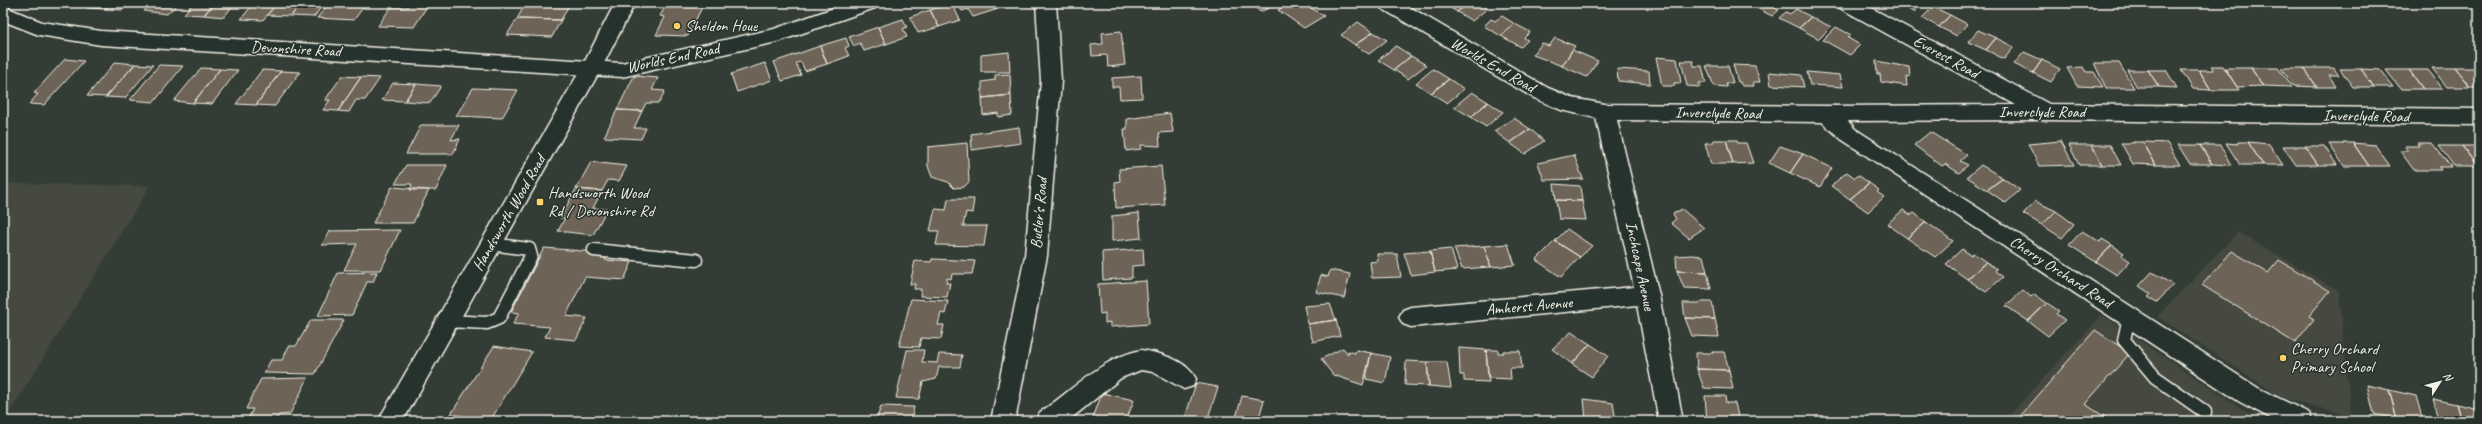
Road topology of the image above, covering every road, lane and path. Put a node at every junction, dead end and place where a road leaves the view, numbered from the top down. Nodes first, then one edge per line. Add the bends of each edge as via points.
1 (625, 3) edge
2 (868, 3) edge
3 (1046, 3) edge
4 (1388, 3) edge
5 (1847, 3) edge
6 (3, 13) edge
7 (592, 67) junction
8 (1605, 112) junction
9 (2046, 112) junction
10 (1827, 114) junction
11 (2479, 117) edge
12 (491, 244) junction
13 (594, 250) dead end
14 (696, 260) dead end
15 (1647, 295) junction
16 (1411, 317) dead end
17 (2129, 317) junction
18 (447, 321) junction
19 (1184, 379) dead end
20 (2205, 412) dead end
21 (390, 421) edge
22 (1003, 421) edge
23 (1048, 421) edge
24 (1671, 421) edge
25 (2300, 421) edge

1 - 7 street, Handsworth Wood Road
2 - 7 street, Worlds End Road via 777,35 622,70
3 - 22 street, Butler's Road via 1050,81 1036,256
4 - 8 street, Worlds End Road via 1541,93 1568,105
5 - 9 street, Everest Road
6 - 7 street, Devonshire Road via 39,28 101,38
7 - 12 street, Handsworth Wood Road
8 - 10 street, Inverclyde Road
8 - 15 street, Inchcape Avenue
9 - 10 street, Inverclyde Road
9 - 11 street, Inverclyde Road
10 - 17 street, Cherry Orchard Road via 1848,134
12 - 18 street, Handsworth Wood Road
12 - 18 lane via 534,247 499,318 487,323
13 - 14 lane
15 - 16 street, Amherst Avenue
15 - 24 street, Inchcape Avenue
17 - 20 lane via 2124,340 2155,377
17 - 25 street, Cherry Orchard Road via 2258,401
18 - 21 street, Handsworth Wood Road
19 - 23 street via 1154,361 1134,360 1103,376 1081,398

